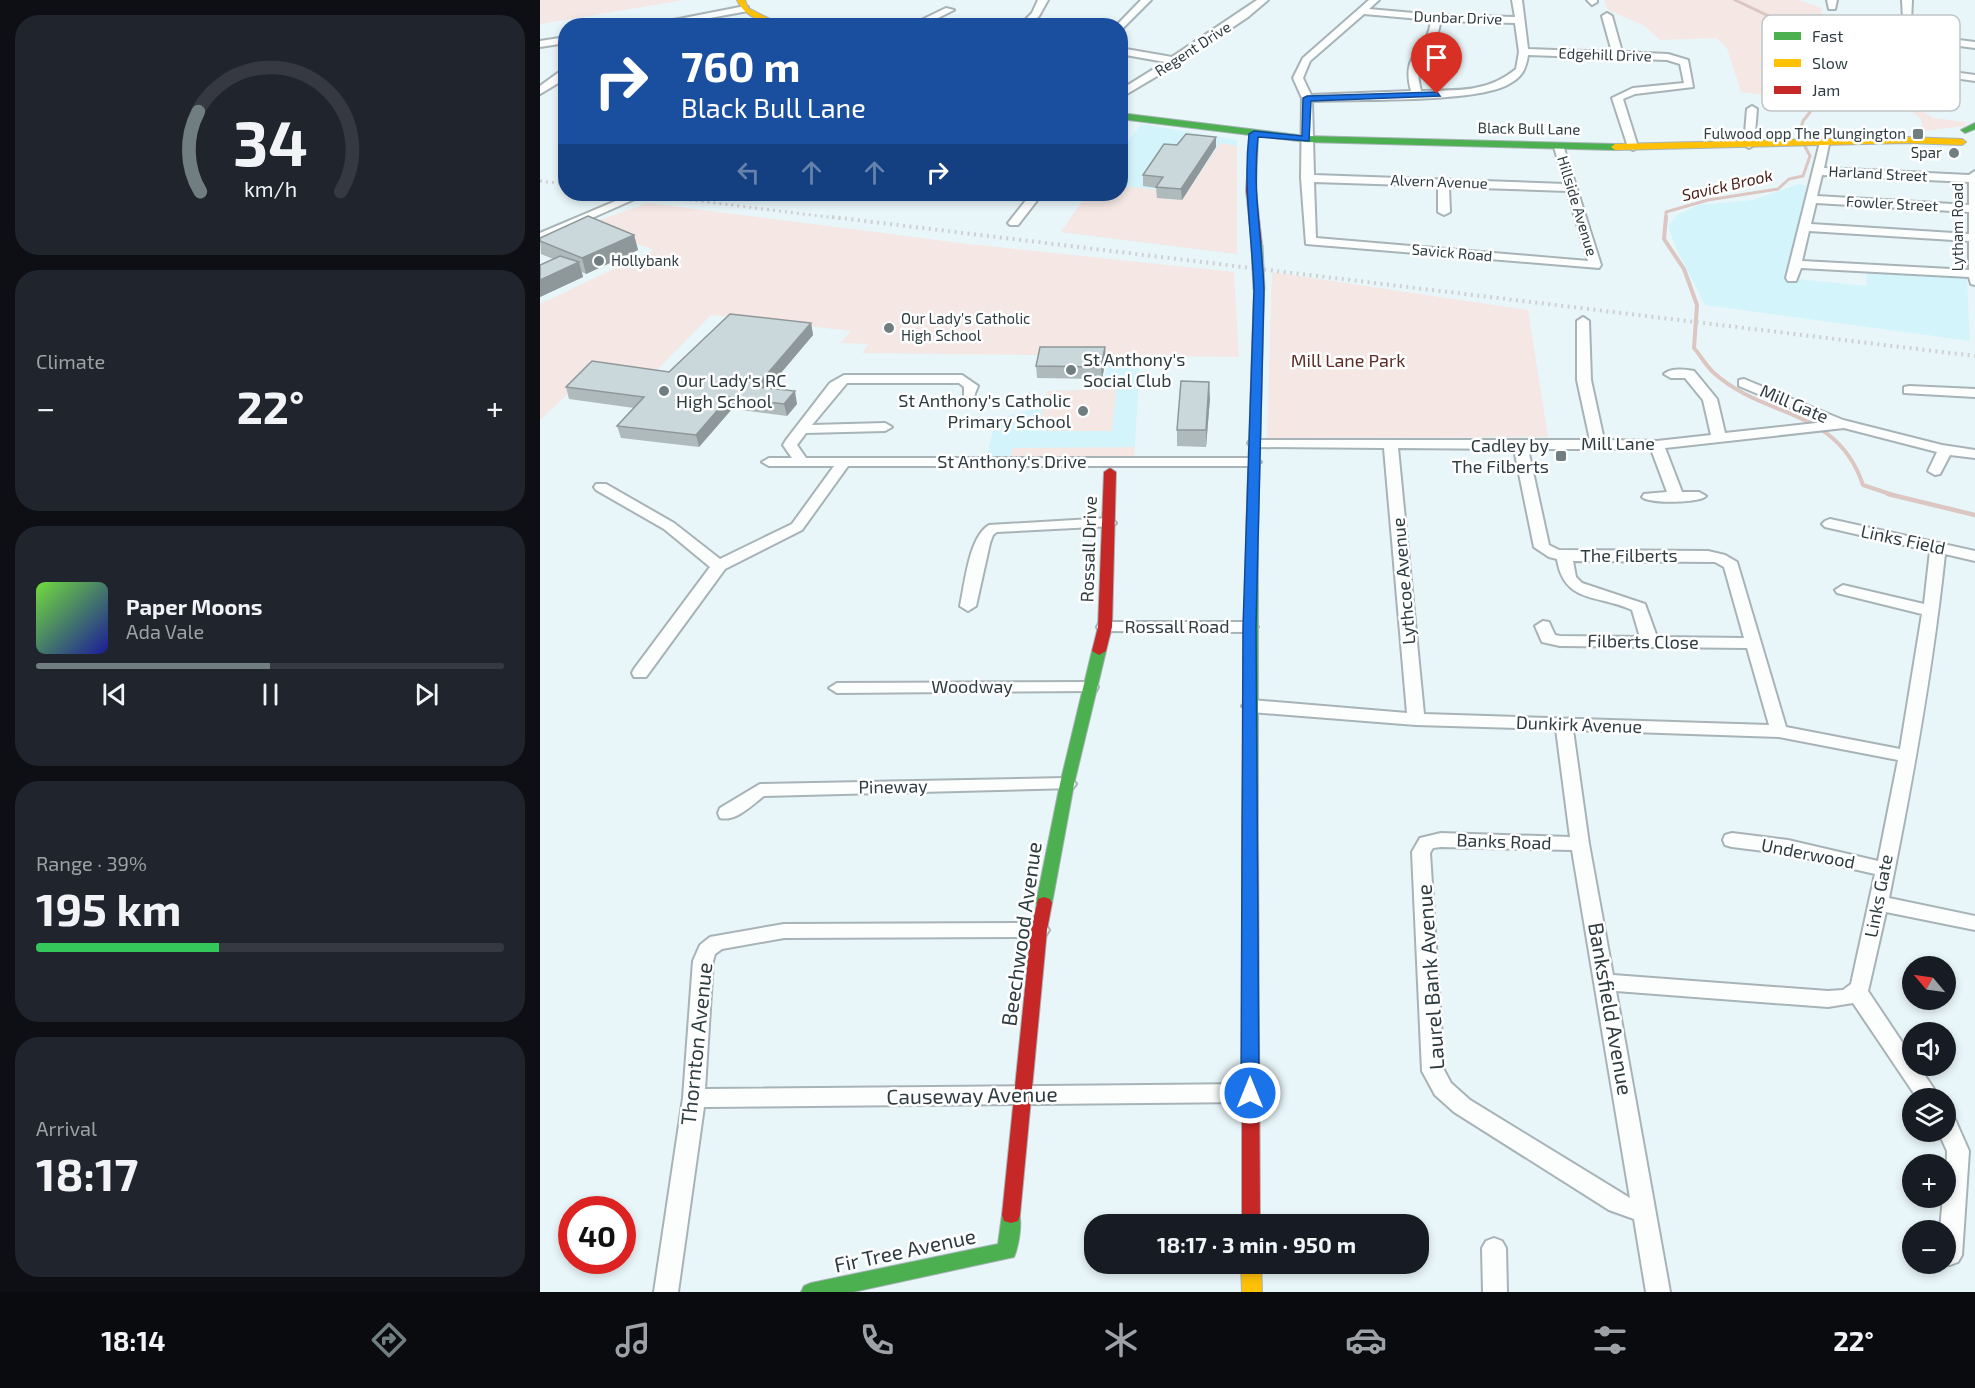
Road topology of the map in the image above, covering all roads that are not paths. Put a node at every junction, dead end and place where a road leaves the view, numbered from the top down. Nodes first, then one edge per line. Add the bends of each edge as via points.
1 (1043, 0) edge
2 (1146, 0) edge
3 (1263, 0) edge
4 (1374, 0) edge
5 (1517, 0) edge
6 (1907, 0) edge
7 (743, 4) edge
8 (949, 10) dead end
9 (1362, 11) junction
10 (1908, 15) edge
11 (1607, 16) dead end
12 (683, 18) edge
13 (767, 18) edge
14 (931, 18) edge
15 (1032, 18) edge
16 (1128, 18) edge
17 (1436, 18) junction
18 (1519, 20) junction
19 (558, 41) edge
20 (1960, 43) edge
21 (540, 44) edge
22 (1975, 45) edge
23 (1128, 52) edge
24 (1524, 52) junction
25 (1618, 55) junction
26 (1176, 61) junction
27 (1960, 76) edge
28 (1975, 78) edge
29 (558, 79) edge
30 (1128, 90) edge
31 (540, 91) edge
32 (1417, 95) junction
33 (1307, 98) junction
34 (1752, 109) dead end
35 (1128, 117) edge
36 (1254, 134) junction
37 (1968, 134) edge
38 (1306, 139) junction
39 (1817, 144) junction
40 (1749, 145) junction
41 (1559, 147) junction
42 (1633, 147) junction
43 (1818, 171) junction
44 (1974, 177) edge
45 (1307, 178) junction
46 (1443, 182) junction
47 (1571, 188) junction
48 (1811, 200) junction
49 (623, 201) edge
50 (1031, 201) edge
51 (1444, 212) dead end
52 (1974, 212) edge
53 (1014, 223) dead end
54 (1805, 227) junction
55 (540, 237) edge
56 (1974, 238) edge
57 (1797, 264) junction
58 (1595, 266) joint
59 (1975, 274) edge
60 (1792, 278) dead end
61 (1975, 281) edge
62 (1583, 321) dead end
63 (1671, 374) dead end
64 (1744, 383) dead end
65 (1909, 390) dead end
66 (969, 393) dead end
67 (1975, 393) edge
68 (1844, 424) junction
69 (885, 427) dead end
70 (800, 429) junction
71 (1719, 439) junction
72 (1256, 443) junction
73 (1391, 444) junction
74 (1520, 444) junction
75 (1598, 444) junction
76 (1658, 445) junction
77 (1944, 452) junction
78 (1975, 454) edge
79 (801, 461) junction
80 (845, 461) junction
81 (769, 462) dead end
82 (1254, 462) junction
83 (1935, 471) dead end
84 (1110, 472) dead end
85 (601, 493) dead end
86 (1649, 496) dead end
87 (1676, 496) junction
88 (1699, 496) dead end
89 (1108, 523) junction
90 (1830, 524) dead end
91 (1938, 548) junction
92 (1564, 556) junction
93 (1975, 556) edge
94 (719, 566) junction
95 (1843, 591) dead end
96 (968, 606) dead end
97 (1932, 611) junction
98 (1543, 626) dead end
99 (1105, 627) junction
100 (1250, 627) junction
101 (1650, 642) junction
102 (1754, 648) junction
103 (638, 673) dead end
104 (1090, 687) junction
105 (837, 688) dead end
106 (1251, 706) junction
107 (1416, 719) junction
108 (1564, 725) junction
109 (1779, 731) junction
110 (1906, 756) junction
111 (1067, 784) junction
112 (727, 813) dead end
113 (1732, 840) dead end
114 (1428, 843) joint
115 (1580, 844) junction
116 (1884, 870) junction
117 (1878, 903) junction
118 (1975, 923) edge
119 (1039, 930) junction
120 (1605, 982) junction
121 (1857, 992) junction
122 (1922, 1088) edge
123 (1250, 1093) junction
124 (1023, 1095) junction
125 (693, 1098) junction
126 (1954, 1142) edge
127 (1645, 1213) junction
128 (1251, 1214) edge
129 (1953, 1220) edge
130 (1494, 1248) dead end
131 (1007, 1251) joint
132 (1251, 1274) edge
133 (666, 1292) edge
134 (811, 1292) edge
135 (1252, 1292) edge
136 (1495, 1292) edge
137 (1658, 1292) edge

1 - 15 street
2 - 16 street
3 - 26 street, Regent Drive
4 - 9 street
5 - 18 street
6 - 10 street
7 - 12 street
7 - 13 street
8 - 14 street
9 - 17 street, Dunbar Drive
9 - 33 street via 1306,60 1298,78
11 - 25 street
17 - 18 street, Dunbar Drive
17 - 32 street via 1437,28 1431,42 1416,56 1411,68
18 - 24 street
19 - 21 street
20 - 22 street
23 - 26 street
24 - 25 street, Edgehill Drive
24 - 32 street via 1521,70 1505,83 1475,92
25 - 42 street, Edgehill Drive via 1668,57 1685,62 1689,85 1675,90 1627,91 1617,98
26 - 30 street, Regent Drive
27 - 28 street
29 - 31 street
32 - 33 street
33 - 38 street
34 - 40 street
35 - 36 street, Black Bull Lane
36 - 38 street, Black Bull Lane
36 - 72 street, bridge via 1250,165 1259,290
37 - 39 street
38 - 41 street, Black Bull Lane
38 - 45 street
39 - 40 street, Black Bull Lane
39 - 43 street
40 - 42 street, Black Bull Lane
41 - 42 street, Black Bull Lane
41 - 47 street, Hillside Avenue
43 - 44 street, Harland Street
43 - 48 street
44 - 52 street, Lytham Road
45 - 46 street, Alvern Avenue
45 - 58 street, Savick Road via 1310,241
46 - 47 street, Alvern Avenue
46 - 51 street
47 - 58 street, Hillside Avenue
48 - 52 street, Fowler Street
48 - 54 street
49 - 55 street
50 - 53 street
52 - 56 street, Lytham Road
54 - 56 street
54 - 57 street
56 - 59 street, Lytham Road
57 - 59 street
57 - 60 street
59 - 61 street, Lytham Road
62 - 75 street via 1584,380
63 - 71 street via 1689,374 1710,399
64 - 68 street, Mill Gate
65 - 67 street
66 - 70 street via 971,386 962,379 844,379
68 - 71 street, Mill Lane
68 - 77 street, Mill Lane via 1873,428
69 - 70 street via 862,422
70 - 79 street via 790,445
71 - 76 street, Mill Lane
72 - 73 street, Mill Lane
72 - 82 street
73 - 74 street, Mill Lane
73 - 107 street, Lythcoe Avenue
74 - 75 street, Mill Lane
74 - 92 street, The Filberts via 1542,548
75 - 76 street, Mill Lane
76 - 87 street
77 - 78 street, Mill Lane
77 - 83 street
79 - 80 street, St Anthony's Drive
79 - 81 street, St Anthony's Drive
80 - 82 street, St Anthony's Drive
80 - 94 street via 797,527
82 - 100 street
84 - 89 street, Rossall Drive
85 - 94 street via 669,526
86 - 87 street
87 - 88 street
89 - 96 street via 994,528 986,533 982,543
89 - 99 street, Rossall Drive
90 - 91 street, Links Field
91 - 93 street, Links Field
91 - 97 street, Links Gate
92 - 101 street via 1567,575 1579,588 1639,607
92 - 102 street, The Filberts via 1708,556 1726,561 1735,575
94 - 103 street
95 - 97 street
97 - 110 street, Links Gate
98 - 101 street, Filberts Close via 1548,638 1560,641
99 - 100 street, Rossall Road
99 - 104 street, Beechwood Avenue
100 - 106 street
101 - 102 street, Filberts Close
102 - 109 street
104 - 105 street, Woodway via 857,682
104 - 111 street, Beechwood Avenue
106 - 107 street, Dunkirk Avenue
106 - 123 street
107 - 108 street, Dunkirk Avenue
108 - 109 street, Dunkirk Avenue
108 - 115 street, Banksfield Avenue
109 - 110 street, Dunkirk Avenue
110 - 116 street, Links Gate
111 - 112 street, Pineway via 757,785
111 - 119 street, Beechwood Avenue
113 - 116 street, Underwood via 1788,847
114 - 115 street, Banks Road via 1441,840
114 - 127 street, Laurel Bank Avenue via 1421,852 1433,1071 1443,1089 1462,1106 1617,1203
115 - 120 street, Banksfield Avenue
116 - 117 street, Links Gate
117 - 118 street
117 - 121 street, Links Gate
119 - 124 street, Beechwood Avenue
119 - 125 street, Thornton Avenue via 784,931 717,942 707,950 703,962
120 - 121 street via 1827,999 1846,999
120 - 127 street, Banksfield Avenue
121 - 122 street
123 - 124 street, Causeway Avenue
123 - 128 street
124 - 125 street, Causeway Avenue
124 - 131 street, Beechwood Avenue
125 - 133 street, Thornton Avenue
126 - 129 street via 1958,1151
127 - 137 street, Banksfield Avenue
130 - 136 street
131 - 134 street, Fir Tree Avenue
132 - 135 street

